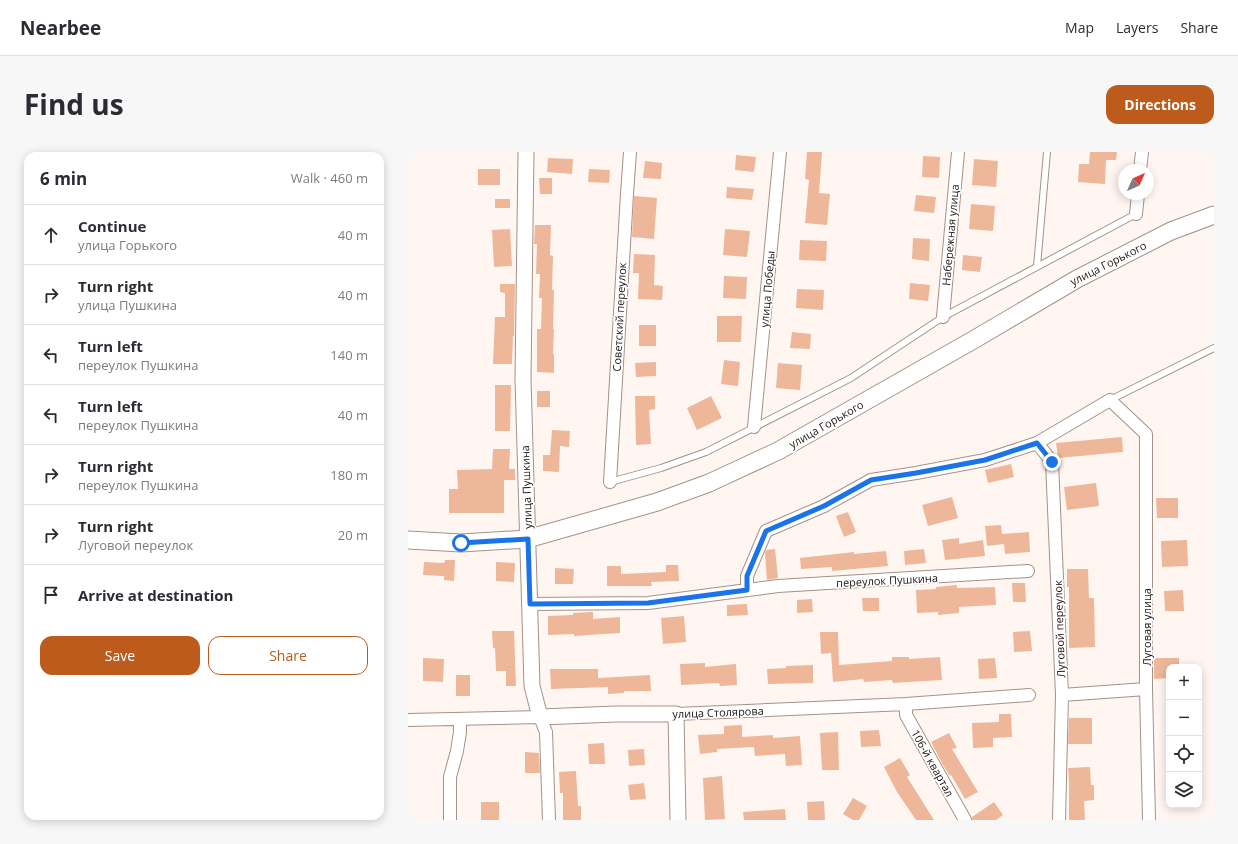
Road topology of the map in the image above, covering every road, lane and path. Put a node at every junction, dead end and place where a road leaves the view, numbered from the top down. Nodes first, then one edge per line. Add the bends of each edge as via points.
1 (526, 152) edge
2 (630, 152) edge
3 (780, 152) edge
4 (958, 152) edge
5 (1047, 152) edge
6 (1142, 152) edge
7 (1141, 164) edge
8 (1137, 200) edge
9 (1136, 214) joint
10 (1214, 215) edge
11 (1037, 266) junction
12 (943, 317) junction
13 (1214, 348) edge
14 (1110, 400) junction
15 (754, 427) junction
16 (1037, 443) junction
17 (610, 482) joint
18 (528, 539) junction
19 (408, 540) edge
20 (1028, 572) dead end
21 (747, 590) junction
22 (530, 604) junction
23 (1146, 689) junction
24 (1029, 695) dead end
25 (1062, 695) junction
26 (906, 704) junction
27 (676, 714) junction
28 (540, 717) junction
29 (460, 719) junction
30 (408, 720) edge
31 (450, 820) edge
32 (549, 820) edge
33 (678, 820) edge
34 (964, 820) edge
35 (1059, 820) edge
36 (1149, 820) edge

1 - 18 street, улица Пушкина via 523,379
2 - 17 street, Советский переулок
3 - 15 street, улица Победы
4 - 12 street, Набережная улица
5 - 11 lane
6 - 7 street
8 - 9 street
9 - 11 lane
10 - 18 main road, улица Горького via 1171,231 1077,279 778,451 657,502
11 - 12 lane
12 - 15 lane via 851,378
13 - 14 lane
14 - 16 street
14 - 23 street, Луговая улица via 1146,434
15 - 17 lane via 706,452
16 - 21 street via 985,460 871,480 824,506 766,531 747,576
16 - 25 street, Луговой переулок via 1052,462
18 - 19 main road, улица Горького via 461,543
18 - 22 street, улица Пушкина
20 - 21 street, переулок Пушкина via 778,586
21 - 22 street, переулок Пушкина via 648,603
22 - 28 street, улица Пушкина via 532,686
23 - 25 street
23 - 36 street, Луговая улица
24 - 26 street, улица Столярова
25 - 35 street, Луговой переулок
26 - 27 street, улица Столярова
26 - 34 street, 106-й квартал via 906,715
27 - 28 street, улица Столярова
27 - 33 street
28 - 29 street, улица Столярова
28 - 32 street, улица Пушкина via 546,732
29 - 30 street, улица Столярова
29 - 31 street via 457,751 450,777

